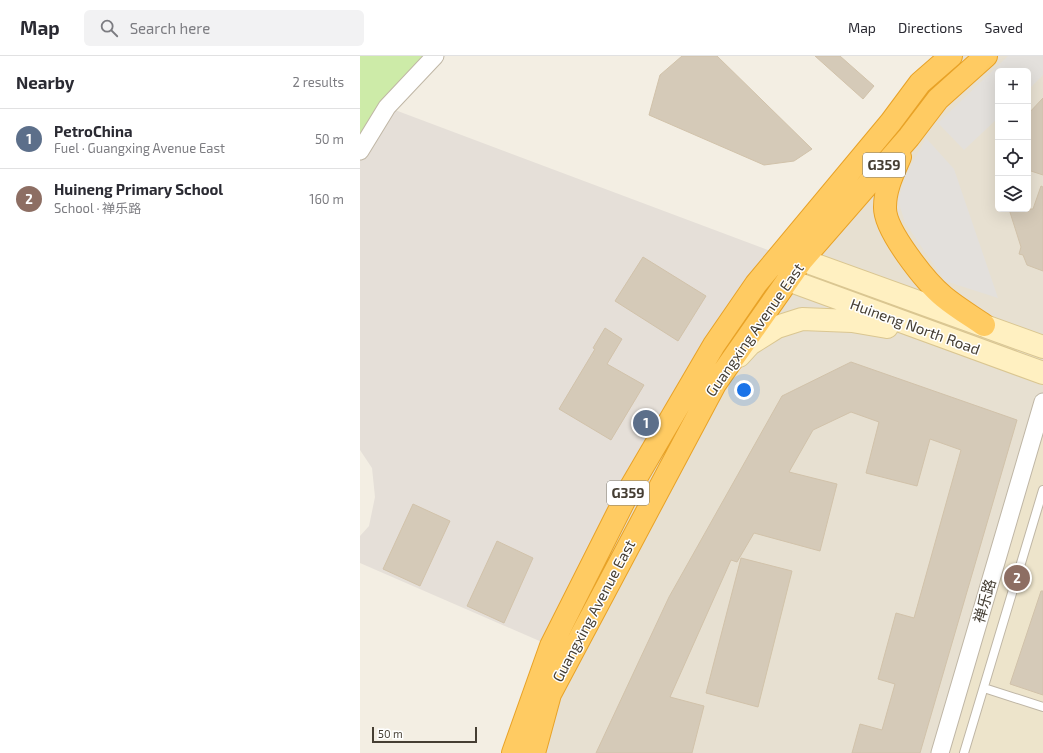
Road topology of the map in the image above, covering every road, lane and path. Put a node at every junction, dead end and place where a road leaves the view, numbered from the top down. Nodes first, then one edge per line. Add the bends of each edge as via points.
1 (435, 56) edge
2 (951, 56) edge
3 (986, 56) edge
4 (909, 137) junction
5 (360, 151) edge
6 (802, 260) junction
7 (788, 280) junction
8 (984, 325) junction
9 (957, 342) junction
10 (1043, 347) edge
11 (1043, 373) edge
12 (715, 384) junction
13 (1043, 402) edge
14 (1043, 490) edge
15 (984, 688) junction
16 (1043, 707) edge
17 (513, 753) edge
18 (534, 753) edge
19 (940, 753) edge
20 (964, 753) edge

1 - 5 street via 388,107
2 - 17 highway, Guangxing Avenue East / G359 via 920,84 756,284 714,345 632,484 551,646
3 - 4 highway, Guangxing Avenue East / G359 via 938,99
4 - 6 highway, Guangxing Avenue East / G359
4 - 8 highway via 888,183 884,208 893,232 913,263 943,297
6 - 7 highway, Guangxing Avenue East / G359
6 - 8 street, Huineng North Road
7 - 9 street, Huineng North Road
7 - 12 highway, Guangxing Avenue East / G359
8 - 10 street, Huineng North Road
9 - 11 street, Huineng North Road
9 - 12 street via 852,321 802,318 777,327 750,344
12 - 18 highway, Guangxing Avenue East / G359 via 550,694
13 - 19 street, 禅乐路
14 - 15 lane
15 - 16 lane
15 - 20 lane

